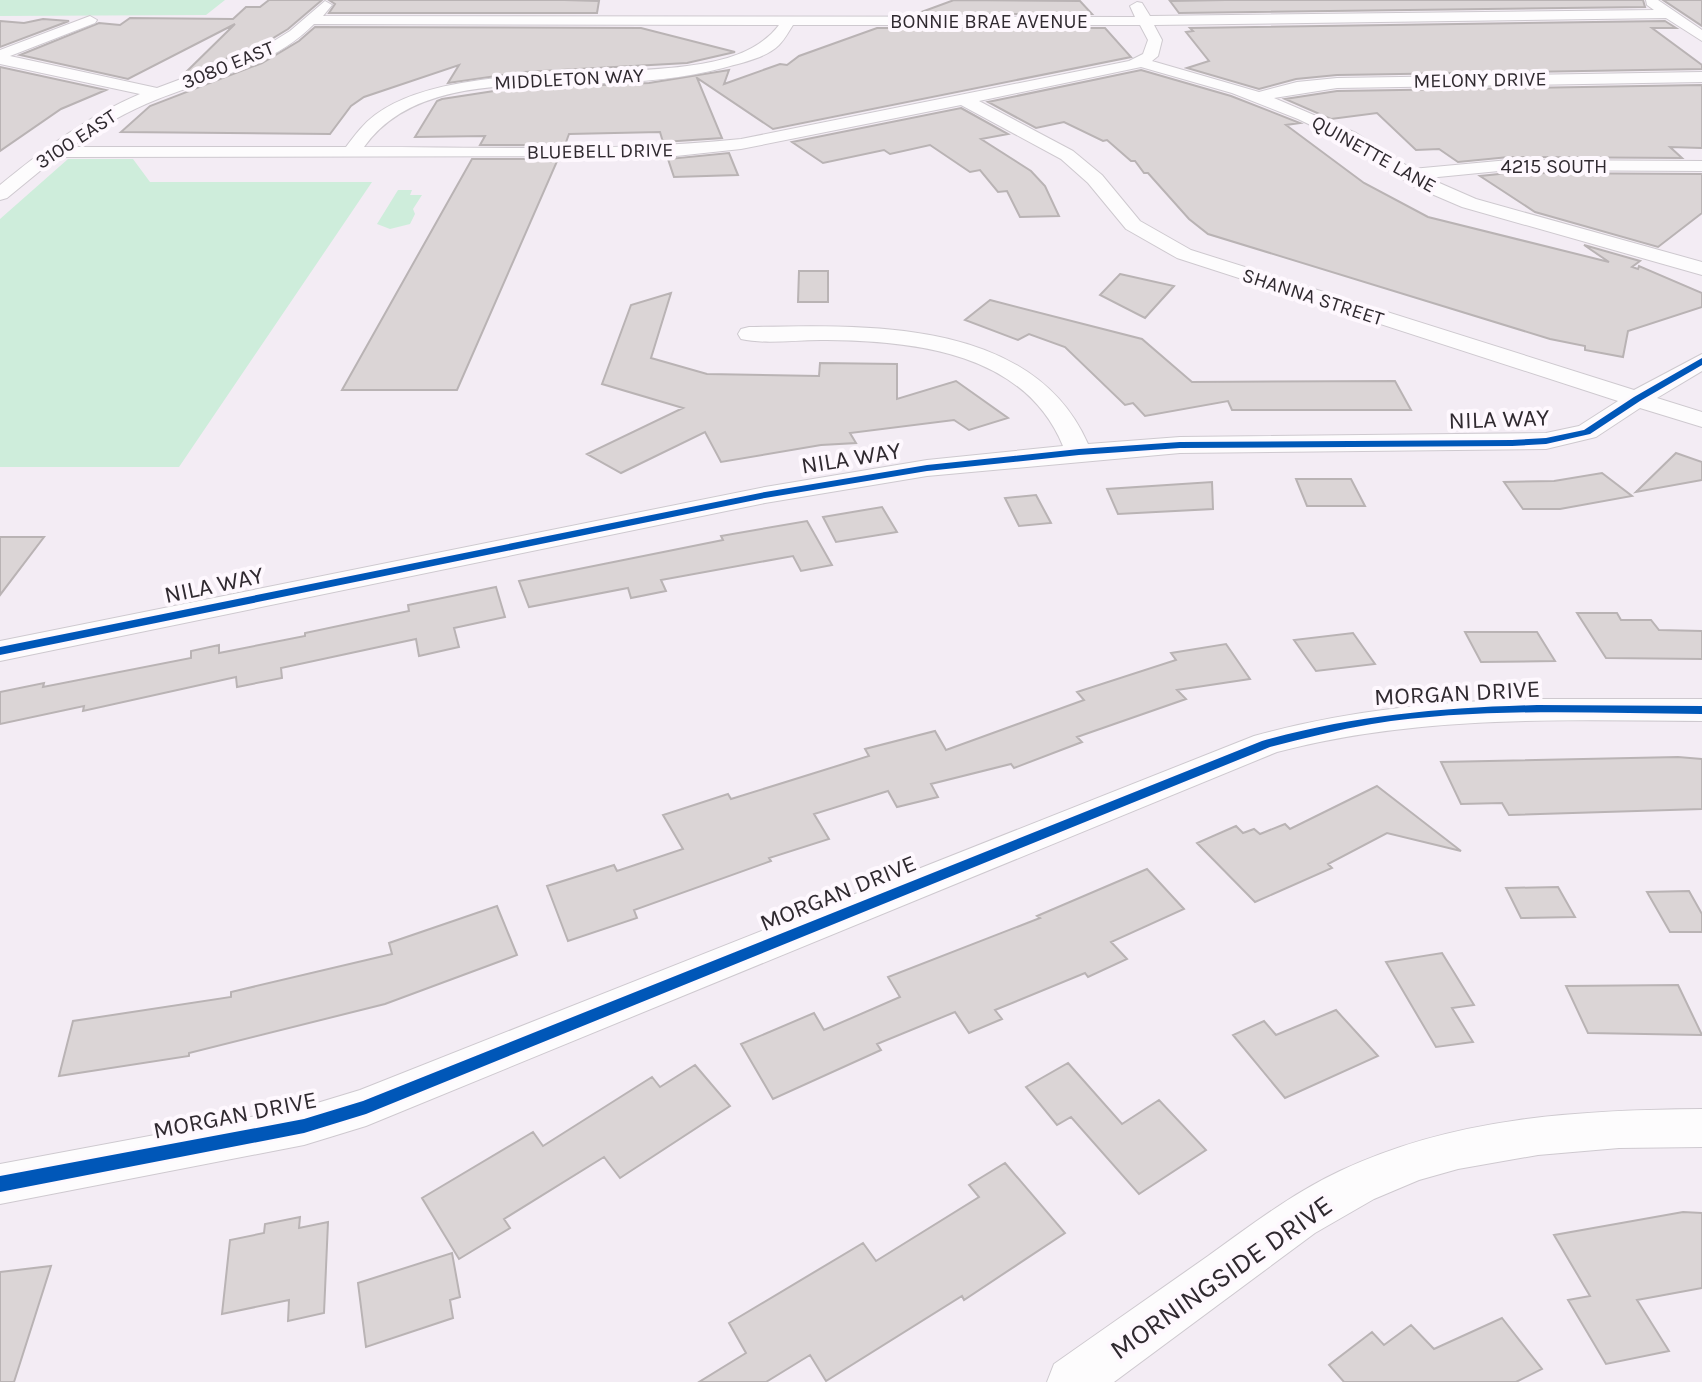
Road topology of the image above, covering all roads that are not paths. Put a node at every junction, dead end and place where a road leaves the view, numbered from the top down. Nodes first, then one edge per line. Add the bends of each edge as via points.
1 (330, 0) edge
2 (1134, 0) edge
3 (1650, 0) edge
4 (1669, 14) junction
5 (90, 20) dead end
6 (310, 20) junction
7 (789, 21) junction
8 (1145, 21) junction
9 (1702, 37) edge
10 (0, 57) edge
11 (1139, 62) junction
12 (1702, 77) edge
13 (158, 93) junction
14 (1259, 97) junction
15 (965, 100) junction
16 (51, 152) junction
17 (352, 152) junction
18 (1702, 166) edge
19 (1407, 175) junction
20 (0, 194) edge
21 (1702, 269) edge
22 (749, 334) dead end
23 (1702, 361) edge
24 (1637, 399) junction
25 (1702, 420) edge
26 (1079, 452) junction
27 (0, 651) edge
28 (1702, 710) edge
29 (1702, 1128) edge
30 (0, 1184) edge
31 (1072, 1382) edge

1 - 6 street, 3080 EAST
2 - 8 street
3 - 4 street
4 - 8 street, BONNIE BRAE AVENUE
4 - 9 street
5 - 10 street
6 - 7 street, BONNIE BRAE AVENUE
6 - 13 street, 3080 EAST via 286,41 250,60
7 - 8 street, BONNIE BRAE AVENUE
7 - 17 street, MIDDLETON WAY via 775,44 715,66 500,83 423,98 376,122
8 - 11 street via 1155,40 1153,52
10 - 13 street
11 - 14 street, QUINETTE LANE
11 - 15 street, BLUEBELL DRIVE
12 - 14 street, MELONY DRIVE via 1337,83
13 - 16 street, 3100 EAST via 90,125
14 - 19 street, QUINETTE LANE via 1350,137
15 - 17 street, BLUEBELL DRIVE via 786,137 685,150
15 - 24 street, SHANNA STREET via 1067,155 1133,225 1174,250
16 - 17 street, BLUEBELL DRIVE
16 - 20 street, 3100 EAST
18 - 19 street, 4215 SOUTH via 1509,165
19 - 21 street, QUINETTE LANE via 1488,210
22 - 26 street via 864,333 969,354 1012,373 1044,396 1066,422
23 - 24 street, NILA WAY
24 - 25 street, SHANNA STREET
24 - 26 street, NILA WAY via 1587,432 1546,441 1225,444
26 - 27 street, NILA WAY via 825,484
28 - 30 street, MORGAN DRIVE via 1432,711 1298,734 366,1107 304,1126
29 - 31 street, MORNINGSIDE DRIVE via 1547,1132 1468,1147 1378,1175 1302,1215

